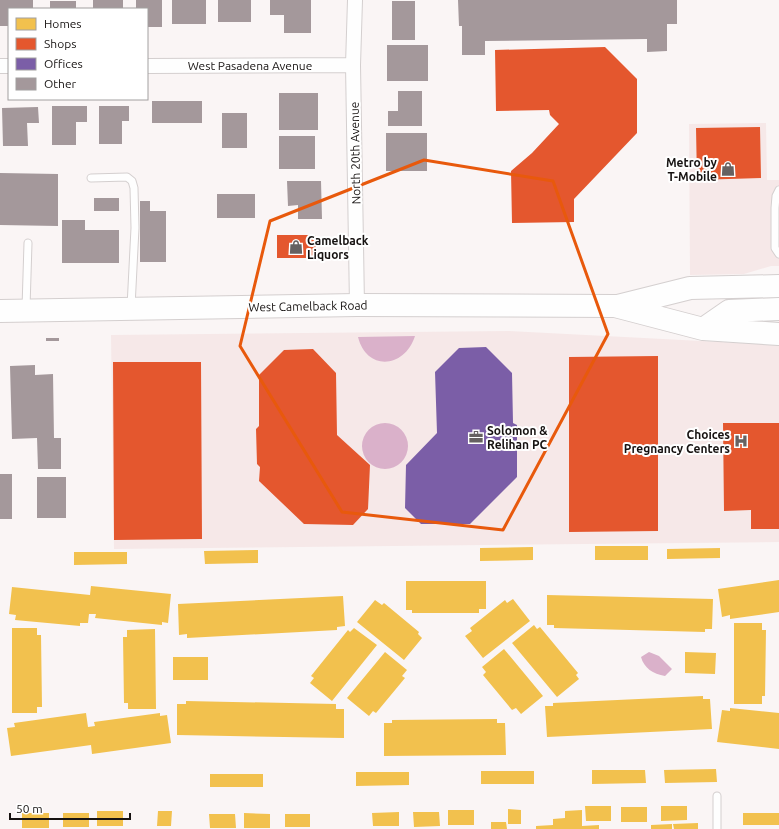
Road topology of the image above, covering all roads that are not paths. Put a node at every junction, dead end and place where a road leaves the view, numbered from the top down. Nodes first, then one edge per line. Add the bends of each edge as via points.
1 (355, 0) edge
2 (353, 65) junction
3 (148, 66) edge
4 (91, 178) dead end
5 (779, 190) edge
6 (28, 243) dead end
7 (779, 254) edge
8 (779, 286) edge
9 (357, 305) junction
10 (615, 306) junction
11 (131, 309) junction
12 (779, 309) edge
13 (26, 310) junction
14 (0, 311) edge
15 (703, 329) junction
16 (779, 334) edge
17 (718, 796) dead end
18 (717, 829) edge

1 - 2 street, North 20th Avenue
2 - 3 street, West Pasadena Avenue
2 - 9 street, North 20th Avenue
4 - 11 lane via 127,177 132,181 136,228
5 - 7 lane via 775,208 775,248
6 - 13 lane
8 - 10 main road, West Camelback Road via 690,288
9 - 10 main road, West Camelback Road
9 - 11 main road, West Camelback Road
10 - 15 main road, West Camelback Road
11 - 13 main road, West Camelback Road
12 - 15 main road via 729,311
13 - 14 main road, West Camelback Road
15 - 16 main road, West Camelback Road
17 - 18 lane

